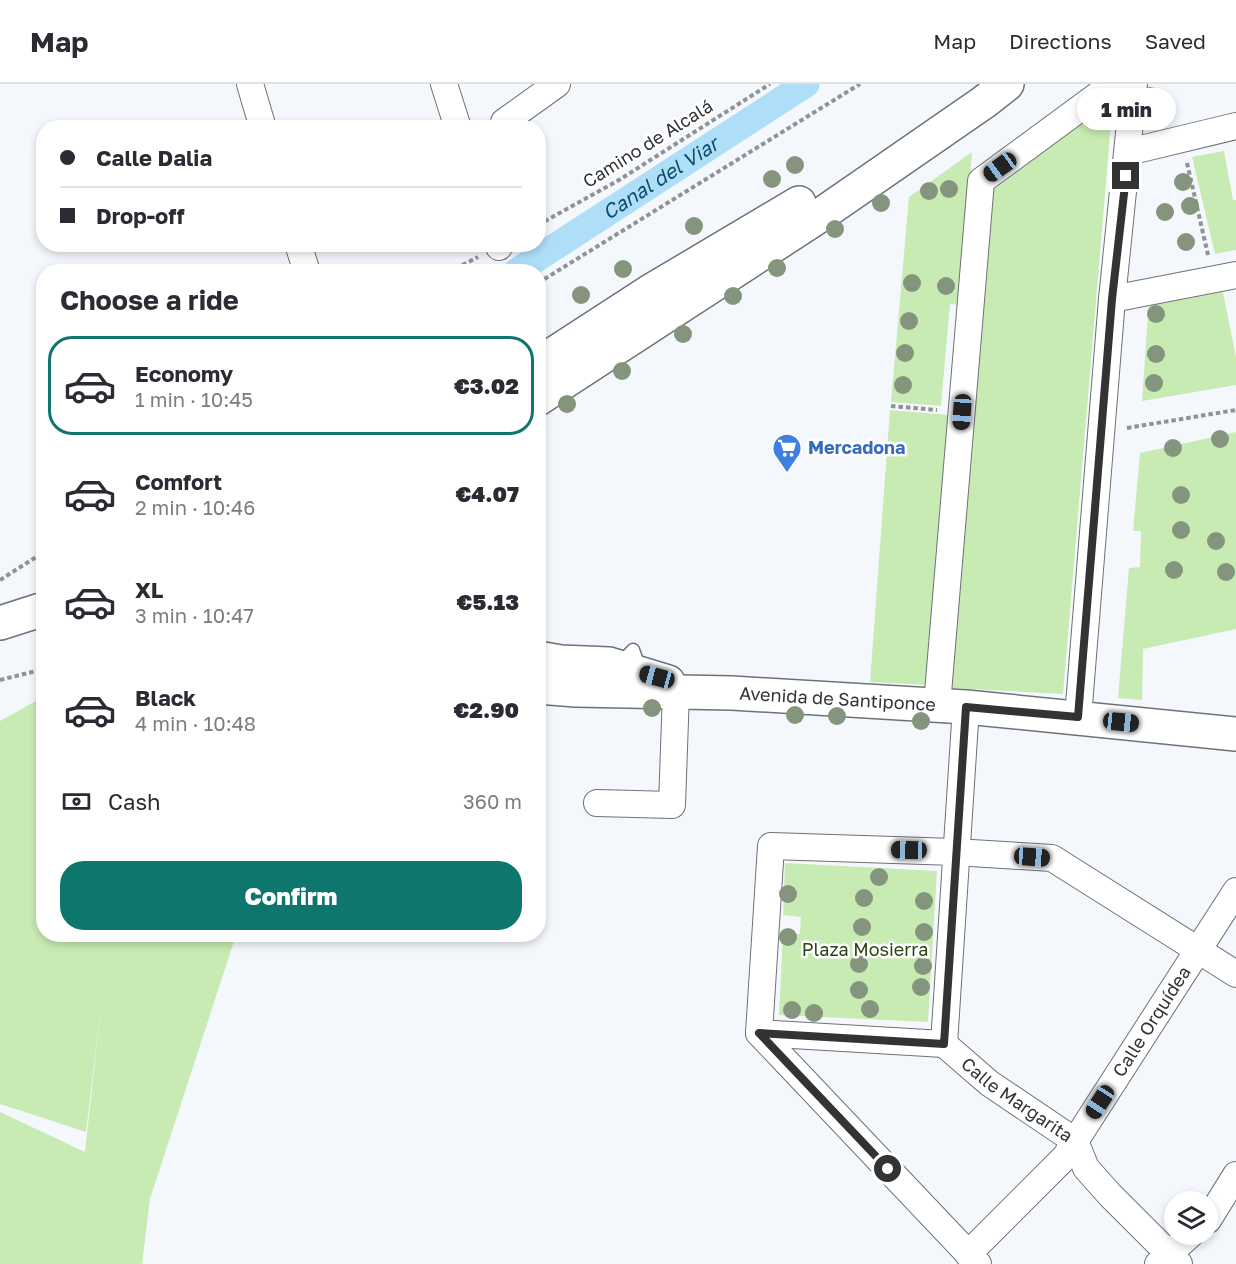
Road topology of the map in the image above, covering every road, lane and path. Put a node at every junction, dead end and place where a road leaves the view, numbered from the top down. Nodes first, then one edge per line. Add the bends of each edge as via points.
1 (250, 84) edge
2 (444, 84) edge
3 (557, 84) edge
4 (770, 84) edge
5 (860, 84) edge
6 (981, 84) edge
7 (1007, 84) edge
8 (1113, 84) edge
9 (1134, 84) edge
10 (531, 91) edge
11 (261, 120) edge
12 (455, 120) edge
13 (506, 120) edge
14 (1236, 126) edge
15 (1181, 139) junction
16 (1128, 152) junction
17 (546, 221) edge
18 (1225, 277) edge
19 (546, 278) edge
20 (1112, 299) junction
21 (546, 358) edge
22 (546, 394) edge
23 (891, 406) dead end
24 (1236, 410) edge
25 (962, 412) junction
26 (1120, 429) dead end
27 (36, 557) edge
28 (0, 580) edge
29 (36, 612) edge
30 (0, 623) edge
31 (36, 633) edge
32 (0, 642) edge
33 (612, 668) junction
34 (36, 671) edge
35 (546, 671) edge
36 (546, 675) edge
37 (0, 681) edge
38 (684, 692) junction
39 (951, 706) junction
40 (1078, 717) junction
41 (1236, 734) edge
42 (597, 803) dead end
43 (956, 852) junction
44 (1236, 891) edge
45 (1199, 949) junction
46 (1236, 974) edge
47 (759, 1033) junction
48 (944, 1044) junction
49 (1075, 1141) junction
50 (1236, 1175) edge
51 (1218, 1204) edge
52 (1182, 1245) edge
53 (973, 1259) edge
54 (1169, 1261) edge

1 - 11 street
2 - 12 street
3 - 10 street
4 - 17 path, Camino de Alcalá via 619,180
5 - 19 path
6 - 21 main road via 874,158
7 - 22 main road via 822,214
8 - 25 street via 981,181
9 - 16 street
10 - 13 street
14 - 15 street
15 - 16 street
15 - 18 path
16 - 20 street
18 - 20 street
20 - 40 street
23 - 25 path
24 - 26 path
25 - 39 street
27 - 28 path
29 - 30 main road
31 - 32 main road
33 - 35 main road, Avenida de Santiponce via 561,662
33 - 36 main road, Avenida de Santiponce via 576,690
33 - 38 main road, Avenida de Santiponce via 657,677
34 - 37 path
38 - 39 main road, Avenida de Santiponce
38 - 42 street via 672,805
39 - 40 main road, Avenida de Santiponce
39 - 43 street
40 - 41 main road, Avenida de Santiponce
43 - 45 street via 1052,858
43 - 47 street via 771,846
43 - 48 street
44 - 45 street, Calle Orquídea
45 - 46 street
45 - 49 street, Calle Orquídea
47 - 48 street
47 - 53 street
48 - 49 street, Calle Margarita via 989,1083
49 - 53 street, Calle Orquídea
49 - 54 street, Calle Margarita via 1086,1168
50 - 51 street
52 - 54 street

